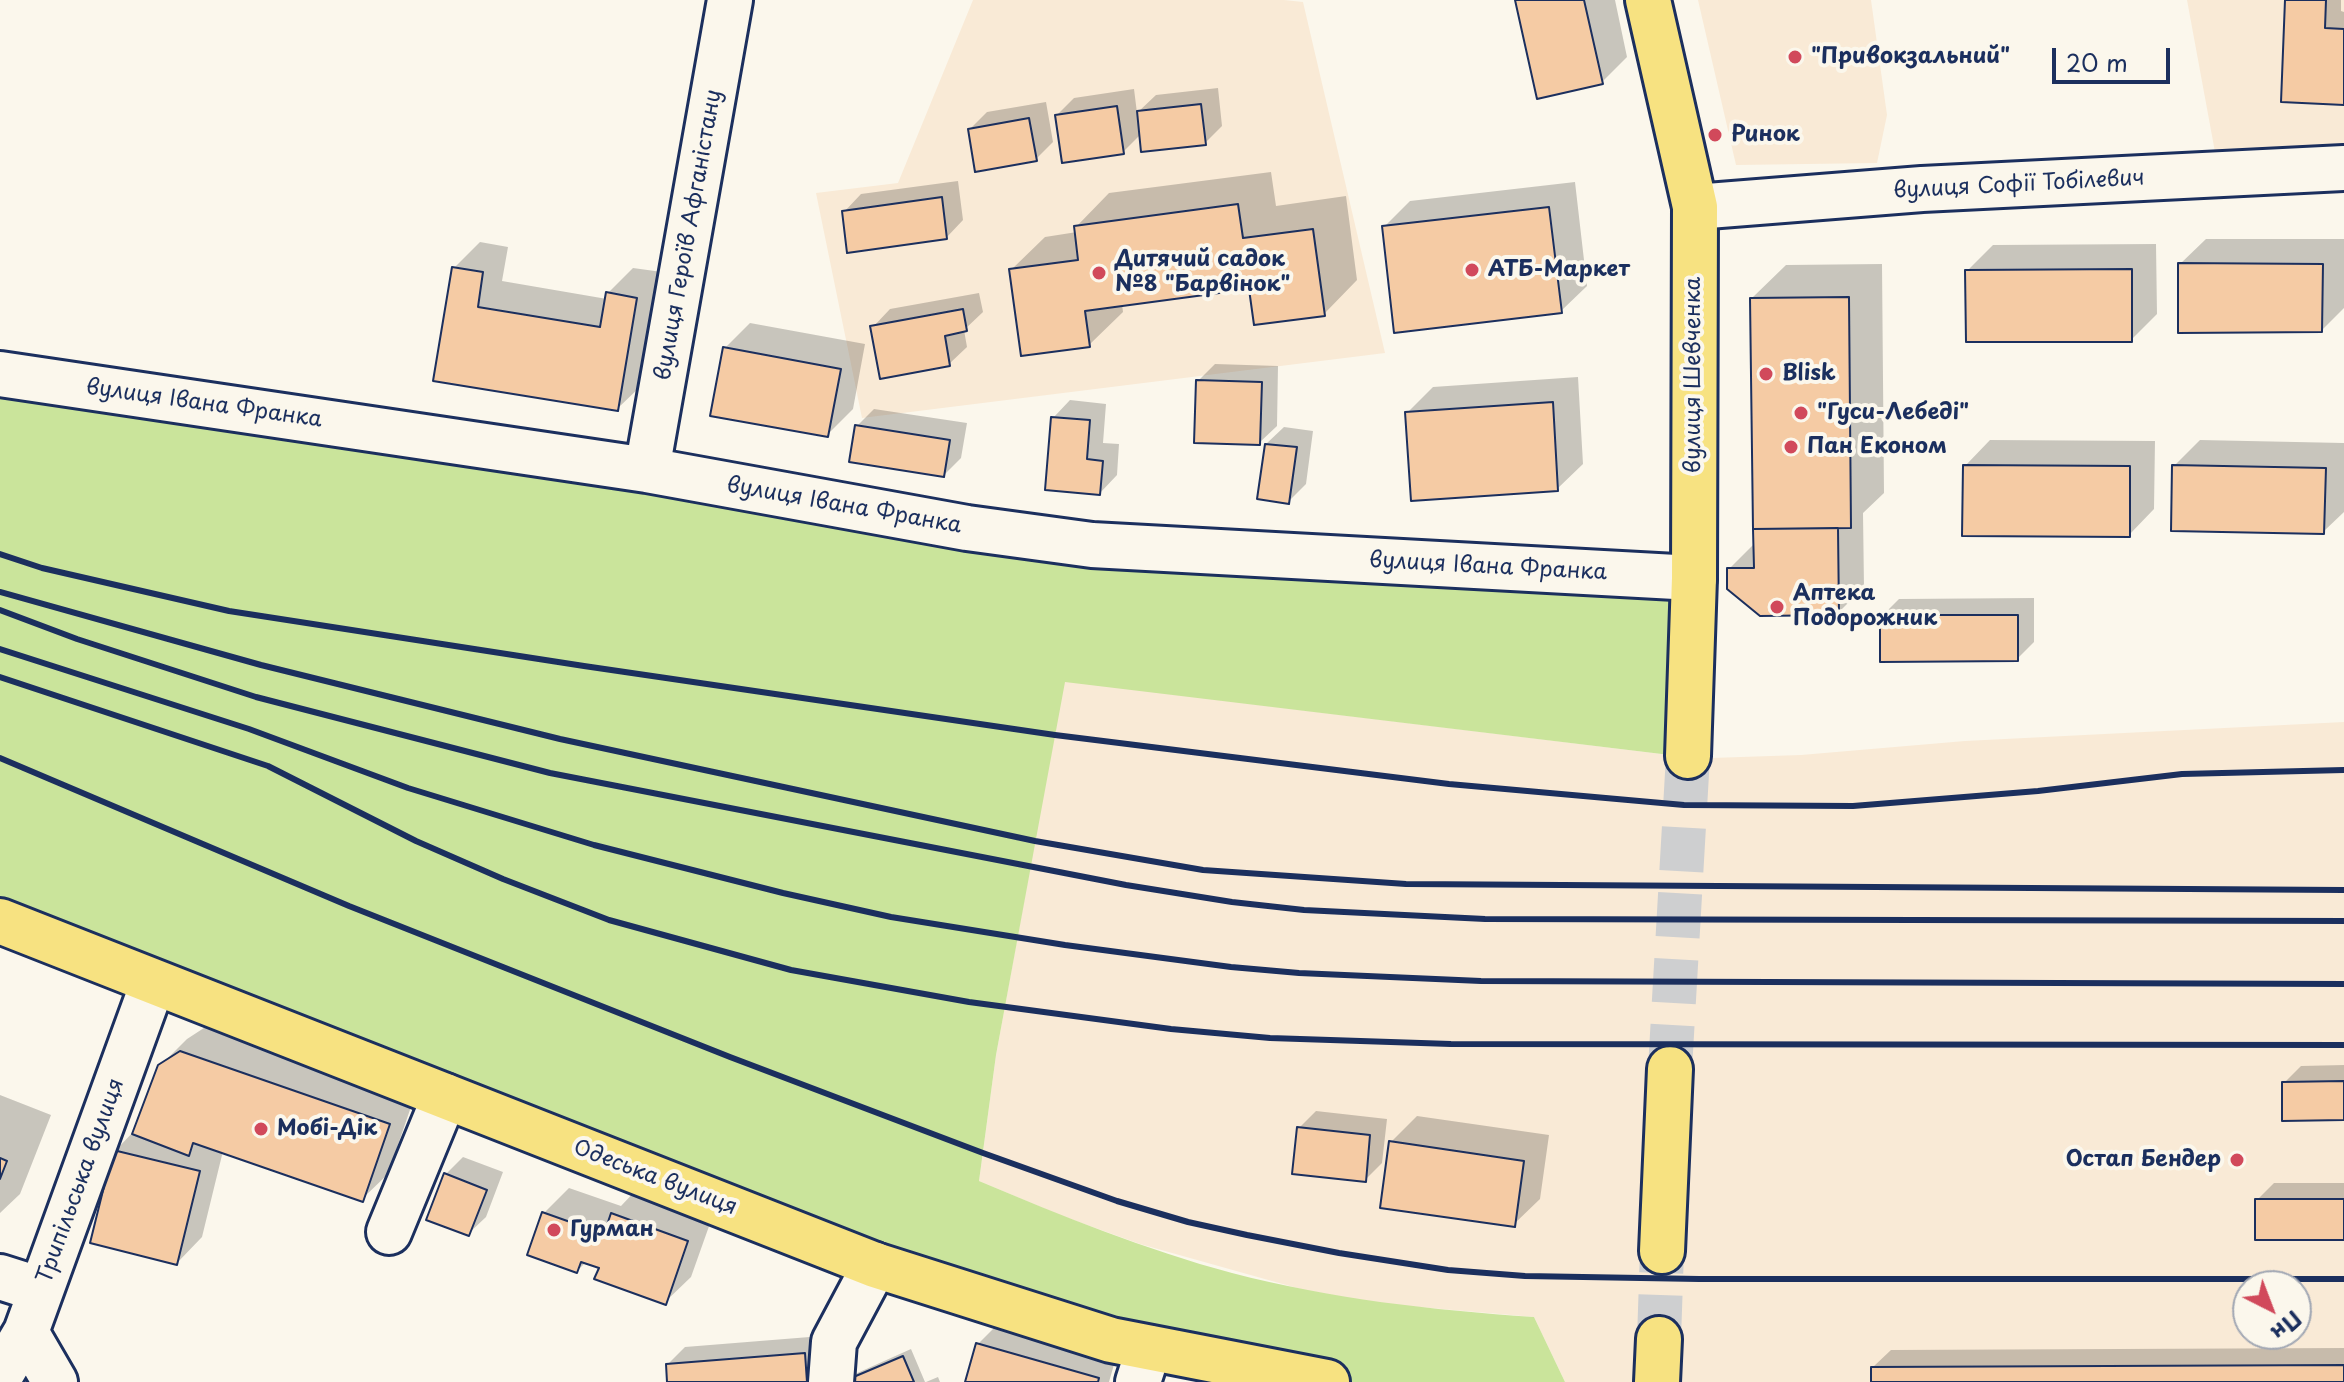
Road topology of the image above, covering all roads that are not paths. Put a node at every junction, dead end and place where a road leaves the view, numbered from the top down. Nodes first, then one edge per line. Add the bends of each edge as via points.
1 (730, 0) edge
2 (1648, 0) edge
3 (2344, 168) edge
4 (1695, 207) junction
5 (0, 374) edge
6 (647, 470) junction
7 (1694, 578) junction
8 (1688, 756) tunnel mouth
9 (0, 921) edge
10 (153, 983) junction
11 (1670, 1069) tunnel mouth
12 (445, 1096) junction
13 (389, 1232) dead end
14 (1662, 1251) tunnel mouth
15 (875, 1265) junction
16 (0, 1277) edge
17 (41, 1290) junction
18 (26, 1332) junction
19 (1659, 1339) tunnel mouth
20 (1144, 1365) edge
21 (0, 1376) edge
22 (55, 1382) edge
23 (831, 1382) edge
24 (1327, 1382) edge
25 (1657, 1382) edge

1 - 6 street, вулиця Героїв Афганістану
2 - 4 main road, вулиця Шевченка
3 - 4 street, вулиця Софії Тобілевич via 1922,189
4 - 7 main road, вулиця Шевченка
5 - 6 street, вулиця Івана Франка
6 - 7 street, вулиця Івана Франка via 967,528 1092,545
7 - 8 main road, вулиця Шевченка
9 - 10 main road, Одеська вулиця
10 - 12 main road, Одеська вулиця
10 - 17 street, Трипільська вулиця
11 - 14 main road
12 - 13 street
12 - 15 main road, Одеська вулиця
15 - 20 main road, Одеська вулиця via 1111,1340
15 - 23 street via 834,1342
16 - 17 street
17 - 18 street, Трипільська вулиця
18 - 21 street, Трипільська вулиця
18 - 22 street
19 - 25 main road
20 - 24 main road, Одеська вулиця

